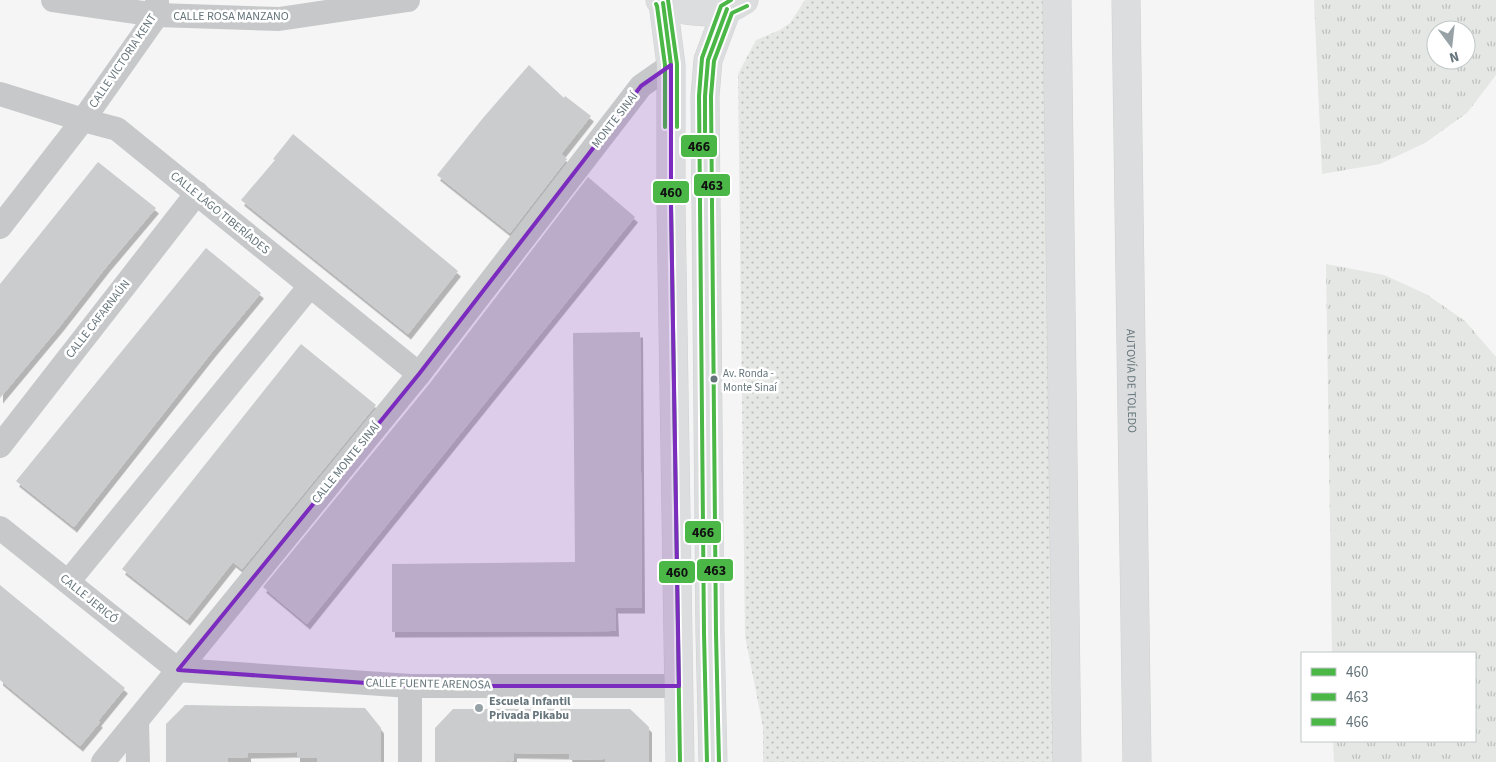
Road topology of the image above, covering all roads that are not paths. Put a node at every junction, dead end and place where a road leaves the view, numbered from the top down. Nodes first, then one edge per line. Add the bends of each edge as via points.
1 (53, 0) edge
2 (408, 0) edge
3 (1057, 0) edge
4 (1126, 0) edge
5 (661, 1) edge
6 (736, 5) edge
7 (158, 8) edge
8 (671, 65) junction
9 (0, 94) edge
10 (83, 120) junction
11 (584, 160) joint
12 (196, 193) junction
13 (0, 227) edge
14 (310, 286) junction
15 (418, 374) junction
16 (0, 446) edge
17 (0, 528) edge
18 (68, 582) junction
19 (178, 670) junction
20 (410, 686) junction
21 (679, 686) junction
22 (137, 721) junction
23 (103, 762) edge
24 (138, 762) edge
25 (410, 762) edge
26 (680, 762) edge
27 (713, 762) edge
28 (1067, 762) edge
29 (1137, 762) edge

1 - 7 street, CALLE ROSA MANZANO
2 - 7 street, CALLE ROSA MANZANO via 279,19
3 - 28 main road
4 - 29 main road, AUTOVÍA DE TOLEDO
5 - 6 main road via 700,12
5 - 8 main road
6 - 27 main road via 708,60 705,96
7 - 10 street, CALLE VICTORIA KENT
8 - 11 street, MONTE SINAÍ via 641,86
8 - 21 main road
9 - 10 street, CALLE LAGO TIBERÍADES
10 - 12 street, CALLE LAGO TIBERÍADES via 117,130
10 - 13 street, CALLE VICTORIA KENT
11 - 15 street, CALLE MONTE SINAÍ
12 - 14 street, CALLE LAGO TIBERÍADES
12 - 16 street, CALLE CAFARNAÚN
14 - 15 street, CALLE LAGO TIBERÍADES
14 - 18 street
15 - 19 street, CALLE MONTE SINAÍ
17 - 18 street, CALLE JERICÓ
18 - 19 street, CALLE JERICÓ
19 - 20 street, CALLE FUENTE ARENOSA
19 - 22 street, CALLE MONTE SINAÍ
20 - 21 street, CALLE FUENTE ARENOSA
20 - 25 street
21 - 26 main road
22 - 23 street, CALLE MONTE SINAÍ
22 - 24 street

